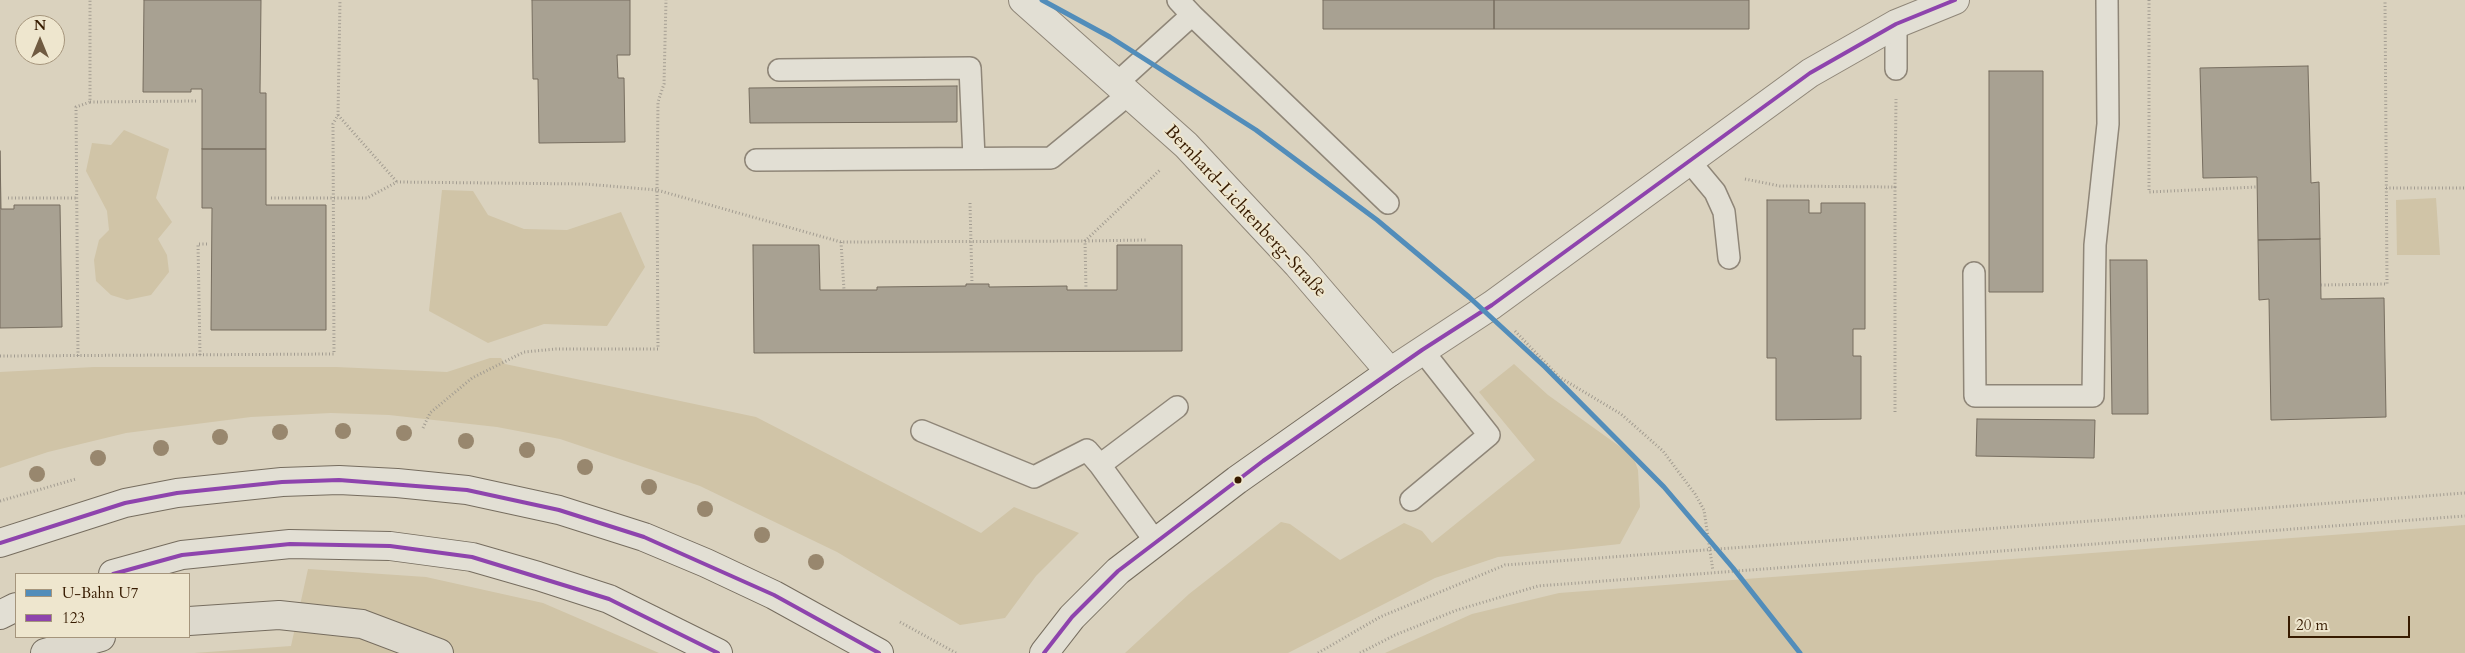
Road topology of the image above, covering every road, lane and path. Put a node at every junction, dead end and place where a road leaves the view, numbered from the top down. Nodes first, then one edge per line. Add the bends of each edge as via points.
1 (90, 0) edge
2 (340, 0) edge
3 (666, 0) edge
4 (1023, 0) edge
5 (2107, 0) edge
6 (2149, 0) edge
7 (2385, 0) edge
8 (1946, 2) edge
9 (1185, 7) edge
10 (1896, 24) junction
11 (1896, 69) joint
12 (779, 70) dead end
13 (1123, 89) junction
14 (197, 101) dead end
15 (90, 102) junction
16 (338, 115) junction
17 (1186, 145) junction
18 (974, 158) junction
19 (756, 160) dead end
20 (1690, 162) junction
21 (1744, 179) dead end
22 (397, 182) junction
23 (1895, 187) junction
24 (2257, 187) dead end
25 (2386, 188) junction
26 (2465, 188) edge
27 (657, 190) junction
28 (334, 197) junction
29 (8, 198) dead end
30 (77, 198) junction
31 (271, 198) dead end
32 (970, 202) dead end
33 (1388, 203) dead end
34 (972, 240) junction
35 (1146, 240) dead end
36 (1085, 241) junction
37 (841, 242) junction
38 (208, 244) dead end
39 (1729, 258) dead end
40 (1974, 273) dead end
41 (972, 284) dead end
42 (2321, 285) dead end
43 (844, 290) dead end
44 (1086, 290) dead end
45 (1492, 305) junction
46 (1422, 350) junction
47 (200, 355) junction
48 (0, 356) edge
49 (78, 356) junction
50 (1390, 372) junction
51 (1177, 407) dead end
52 (1895, 412) dead end
53 (423, 428) dead end
54 (922, 431) dead end
55 (1100, 465) junction
56 (2465, 493) edge
57 (1411, 500) dead end
58 (2465, 516) edge
59 (1155, 541) junction
60 (0, 542) edge
61 (1711, 548) junction
62 (1713, 572) junction
63 (117, 573) edge
64 (15, 608) edge
65 (0, 615) edge
66 (190, 621) edge
67 (98, 638) edge
68 (952, 650) dead end
69 (45, 653) edge
70 (439, 653) edge
71 (718, 653) edge
72 (879, 653) edge
73 (956, 653) edge
74 (1044, 653) edge
75 (1318, 653) edge
76 (1360, 653) edge

1 - 15 path
2 - 16 path
3 - 27 path via 664,84 658,102
4 - 13 street, Bernhard-Lichtenberg-Straße
5 - 40 lane via 2108,124 2096,245 2093,396 1975,396
6 - 24 path via 2150,192
7 - 25 path
8 - 10 street
9 - 13 lane
9 - 33 lane
10 - 11 lane
10 - 20 street via 1810,72
11 - 23 path
12 - 18 lane via 970,68
13 - 17 street, Bernhard-Lichtenberg-Straße
13 - 18 lane via 1051,158
14 - 15 path
15 - 30 path via 76,107
16 - 22 path
16 - 28 path via 333,124
17 - 36 path
17 - 50 street, Bernhard-Lichtenberg-Straße via 1298,265
18 - 19 lane
20 - 39 lane via 1715,192 1724,212
20 - 45 street
21 - 23 path via 1780,186
22 - 27 path via 584,184
22 - 28 path via 367,198
23 - 52 path
25 - 26 path
25 - 42 path via 2387,284
27 - 37 path
27 - 53 path via 658,349 524,352 472,378 430,413
28 - 31 path
28 - 47 path via 334,354
29 - 30 path
30 - 49 path
32 - 34 path
34 - 36 path
34 - 37 path
34 - 41 path
35 - 36 path
36 - 44 path
37 - 43 path
38 - 47 path via 198,244
45 - 46 street
45 - 61 path via 1559,378 1621,414 1663,451 1704,510
46 - 50 street
46 - 57 lane via 1490,435
47 - 49 path
48 - 49 path
50 - 59 street
51 - 55 lane
54 - 55 lane via 1034,477 1087,450
55 - 59 lane
56 - 61 path
58 - 62 path
59 - 74 street via 1118,571 1072,617
60 - 72 street via 125,503 187,492 339,480 467,490 559,510 644,537 774,595
61 - 62 path
61 - 75 path via 1505,565 1380,617
62 - 76 path via 1538,586 1457,610
63 - 71 street via 182,555 290,544 390,546 472,557 609,599
64 - 65 street
66 - 70 highway via 279,615 362,624
67 - 69 highway
68 - 73 path

